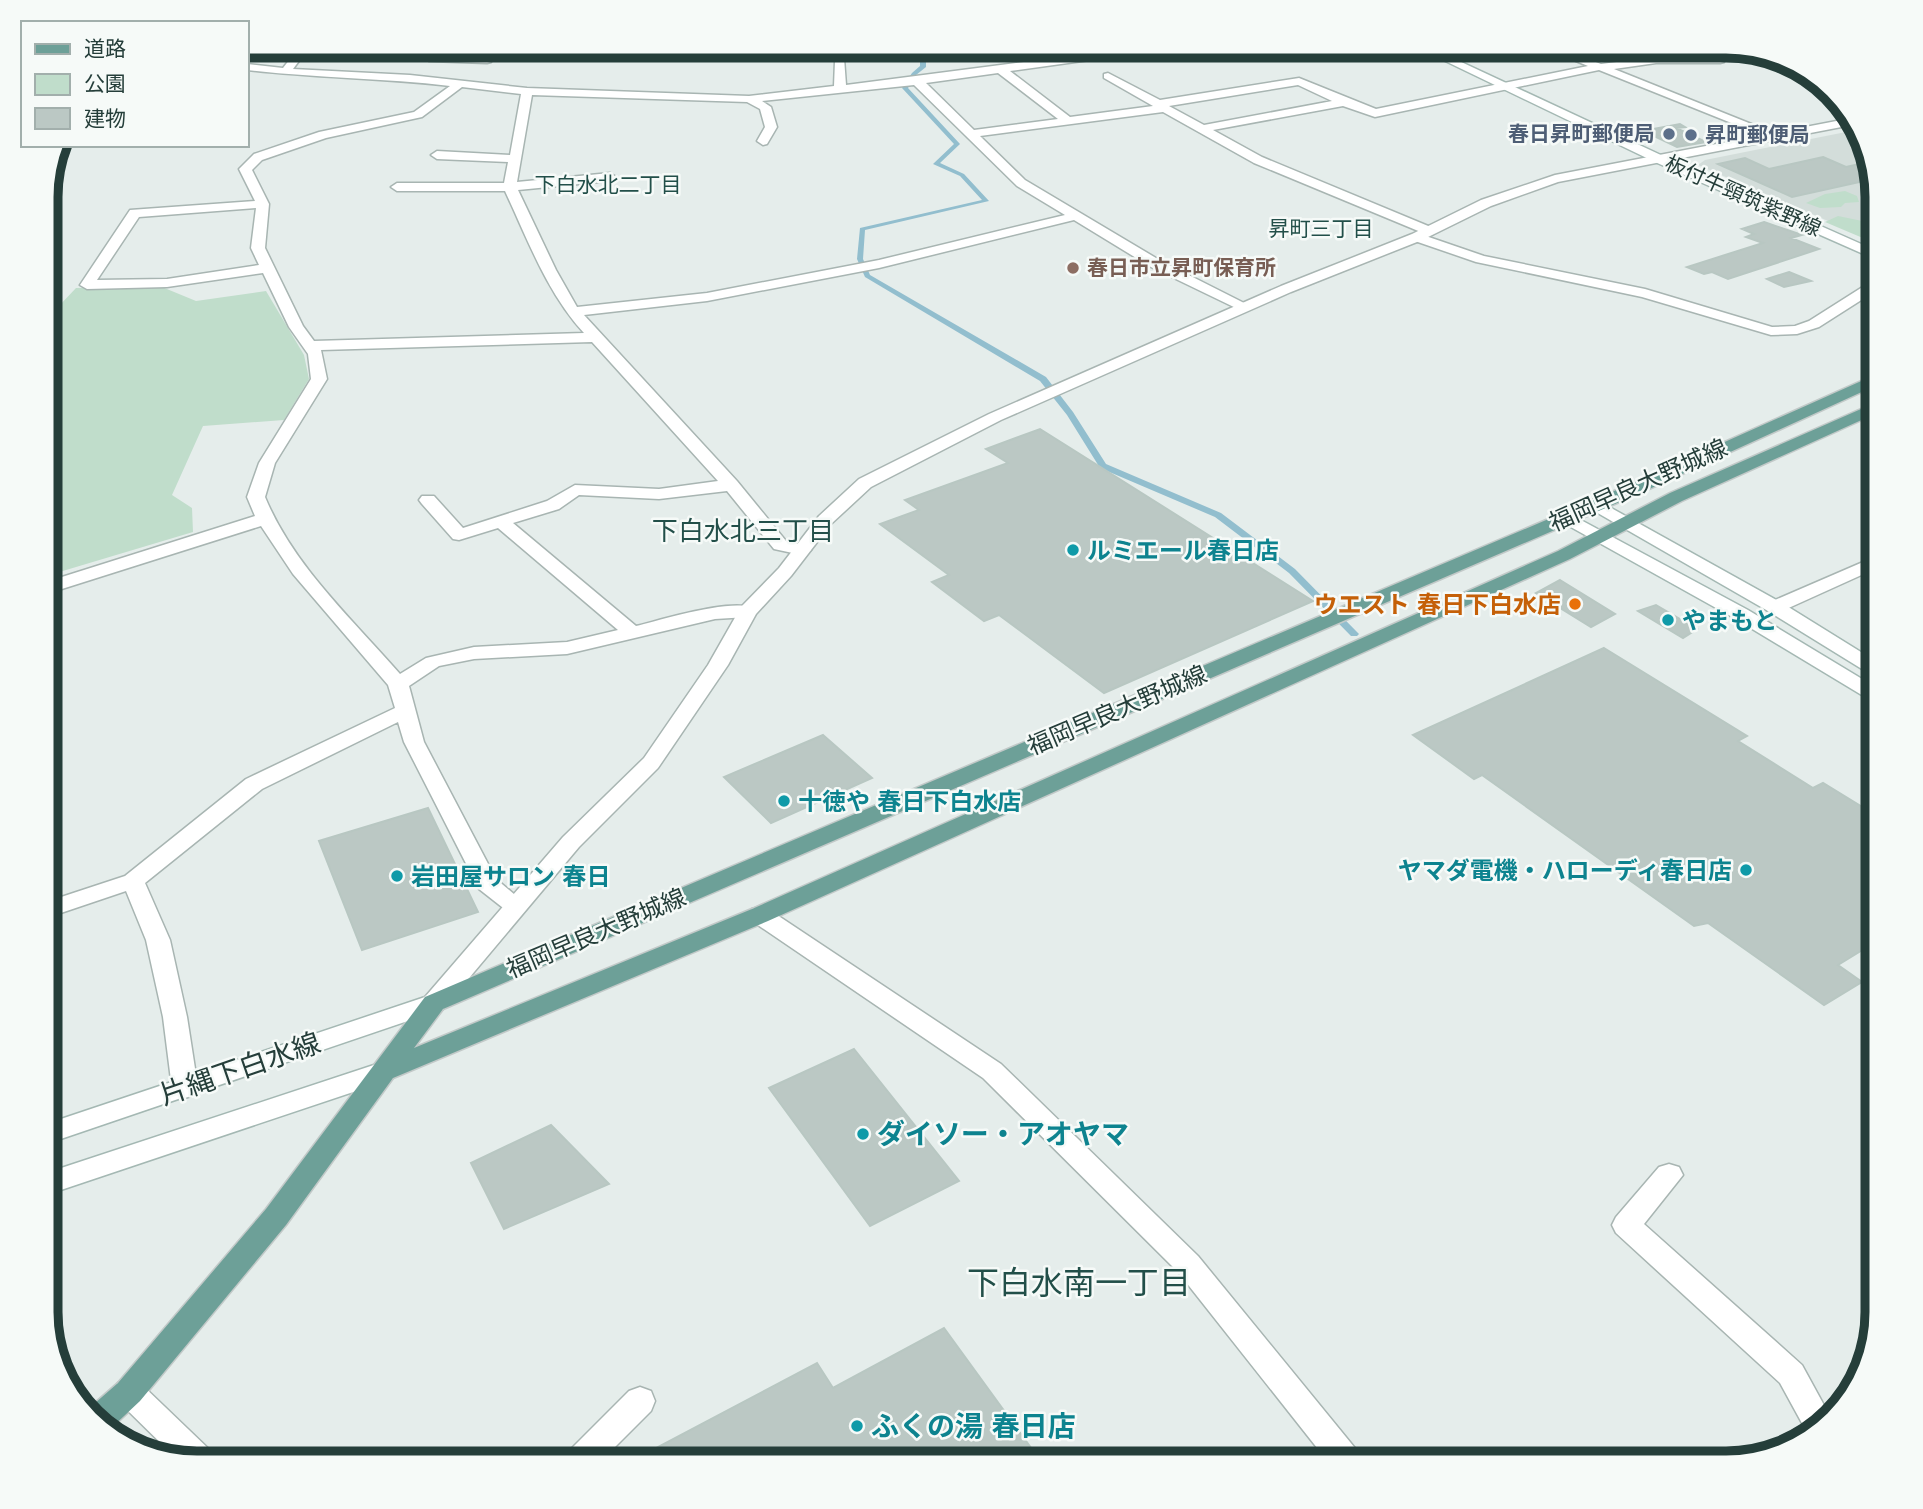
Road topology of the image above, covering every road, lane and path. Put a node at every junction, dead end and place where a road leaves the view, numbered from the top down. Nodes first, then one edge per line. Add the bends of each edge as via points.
1 (296, 58) edge
2 (429, 58) joint
3 (489, 58) edge
4 (837, 58) edge
5 (1082, 58) edge
6 (1445, 58) edge
7 (1576, 58) edge
8 (1720, 60) dead end
9 (248, 67) edge
10 (1600, 67) junction
11 (999, 69) junction
12 (285, 72) junction
13 (1108, 76) dead end
14 (410, 78) junction
15 (917, 81) junction
16 (459, 84) junction
17 (1506, 86) junction
18 (840, 89) junction
19 (527, 91) junction
20 (749, 99) junction
21 (1344, 102) junction
22 (1162, 106) junction
23 (1068, 122) junction
24 (1844, 123) edge
25 (1200, 129) junction
26 (972, 134) junction
27 (1778, 136) junction
28 (763, 141) dead end
29 (437, 155) dead end
30 (513, 159) junction
31 (1659, 159) junction
32 (610, 177) dead end
33 (397, 187) dead end
34 (510, 187) junction
35 (263, 204) junction
36 (1076, 216) junction
37 (1422, 234) junction
38 (1865, 250) edge
39 (267, 268) junction
40 (1865, 292) edge
41 (1245, 307) junction
42 (573, 312) junction
43 (596, 337) junction
44 (310, 346) junction
45 (1865, 385) edge
46 (1865, 413) edge
47 (731, 485) junction
48 (428, 500) dead end
49 (1595, 504) junction
50 (1566, 517) junction
51 (265, 519) junction
52 (502, 523) junction
53 (1626, 523) junction
54 (1604, 537) junction
55 (802, 550) junction
56 (1865, 567) edge
57 (58, 584) edge
58 (1775, 607) junction
59 (748, 611) junction
60 (632, 632) junction
61 (1865, 662) edge
62 (398, 684) junction
63 (1865, 688) edge
64 (405, 712) junction
65 (133, 881) junction
66 (515, 905) junction
67 (58, 906) edge
68 (760, 915) junction
69 (434, 1003) junction
70 (383, 1072) junction
71 (186, 1088) junction
72 (58, 1130) edge
73 (1669, 1175) dead end
74 (58, 1180) edge
75 (130, 1392) junction
76 (640, 1401) dead end
77 (104, 1415) edge
78 (1815, 1418) edge
79 (189, 1451) edge
80 (591, 1451) edge
81 (1338, 1451) edge

1 - 12 street
2 - 3 street
2 - 14 street
4 - 18 street
5 - 11 street
6 - 17 street, 板付牛頸筑紫野線
7 - 10 street
8 - 10 street via 1656,60
9 - 12 street
10 - 17 street
10 - 27 street
11 - 15 street
11 - 23 street
12 - 14 street
13 - 22 street
14 - 16 street
15 - 18 street
15 - 26 street
16 - 19 street
16 - 35 street via 418,115 323,135 258,157 246,169
17 - 21 street via 1375,113
17 - 31 street, 板付牛頸筑紫野線
18 - 20 street
19 - 20 street
19 - 30 street
20 - 28 street via 765,107 771,127
21 - 22 street via 1299,81
21 - 25 street
22 - 23 street
22 - 25 street
23 - 26 street
24 - 27 street
25 - 37 street
26 - 36 street via 1021,183
27 - 31 street
29 - 30 street
30 - 34 street
31 - 37 street via 1555,179 1486,203
31 - 38 street, 板付牛頸筑紫野線
32 - 34 street
33 - 34 street
34 - 42 street
35 - 39 street via 258,248
35 - 39 street via 135,213 87,285 167,284
36 - 41 street via 1156,264
36 - 42 street via 879,264 707,297
37 - 40 street via 1481,259 1645,293 1771,331 1814,324
37 - 41 street
39 - 44 street
41 - 55 street via 995,417 865,482 825,520
42 - 43 street
43 - 44 street
43 - 47 street
44 - 51 street via 316,354 319,379 267,463 256,497
45 - 49 main road, 福岡早良大野城線
46 - 53 main road, 福岡早良大野城線
47 - 52 street via 659,494 575,490 553,505
47 - 55 street via 780,545
48 - 52 street via 459,535
49 - 50 main road, 福岡早良大野城線
49 - 53 street
50 - 54 street
50 - 69 main road, 福岡早良大野城線
51 - 57 street
51 - 62 street via 299,570
52 - 60 street
53 - 54 main road, 福岡早良大野城線
53 - 58 street
54 - 63 street
54 - 68 main road, 福岡早良大野城線
55 - 59 street
56 - 58 street
58 - 61 street
59 - 60 street via 715,613
59 - 66 street via 718,666 651,764
60 - 62 street via 567,648 474,653 433,662
62 - 64 street
64 - 65 street via 254,784
64 - 66 street via 414,742 487,884
65 - 67 street
65 - 71 street via 158,940
66 - 69 street
68 - 70 main road, 福岡早良大野城線
68 - 81 street via 992,1071 1188,1264
69 - 70 main road
69 - 71 street, 片縄下白水線
70 - 74 street, 片縄下白水線
70 - 75 main road via 276,1217
71 - 72 street, 片縄下白水線
73 - 78 street via 1626,1225 1791,1374
75 - 77 main road
75 - 79 street
76 - 80 street

